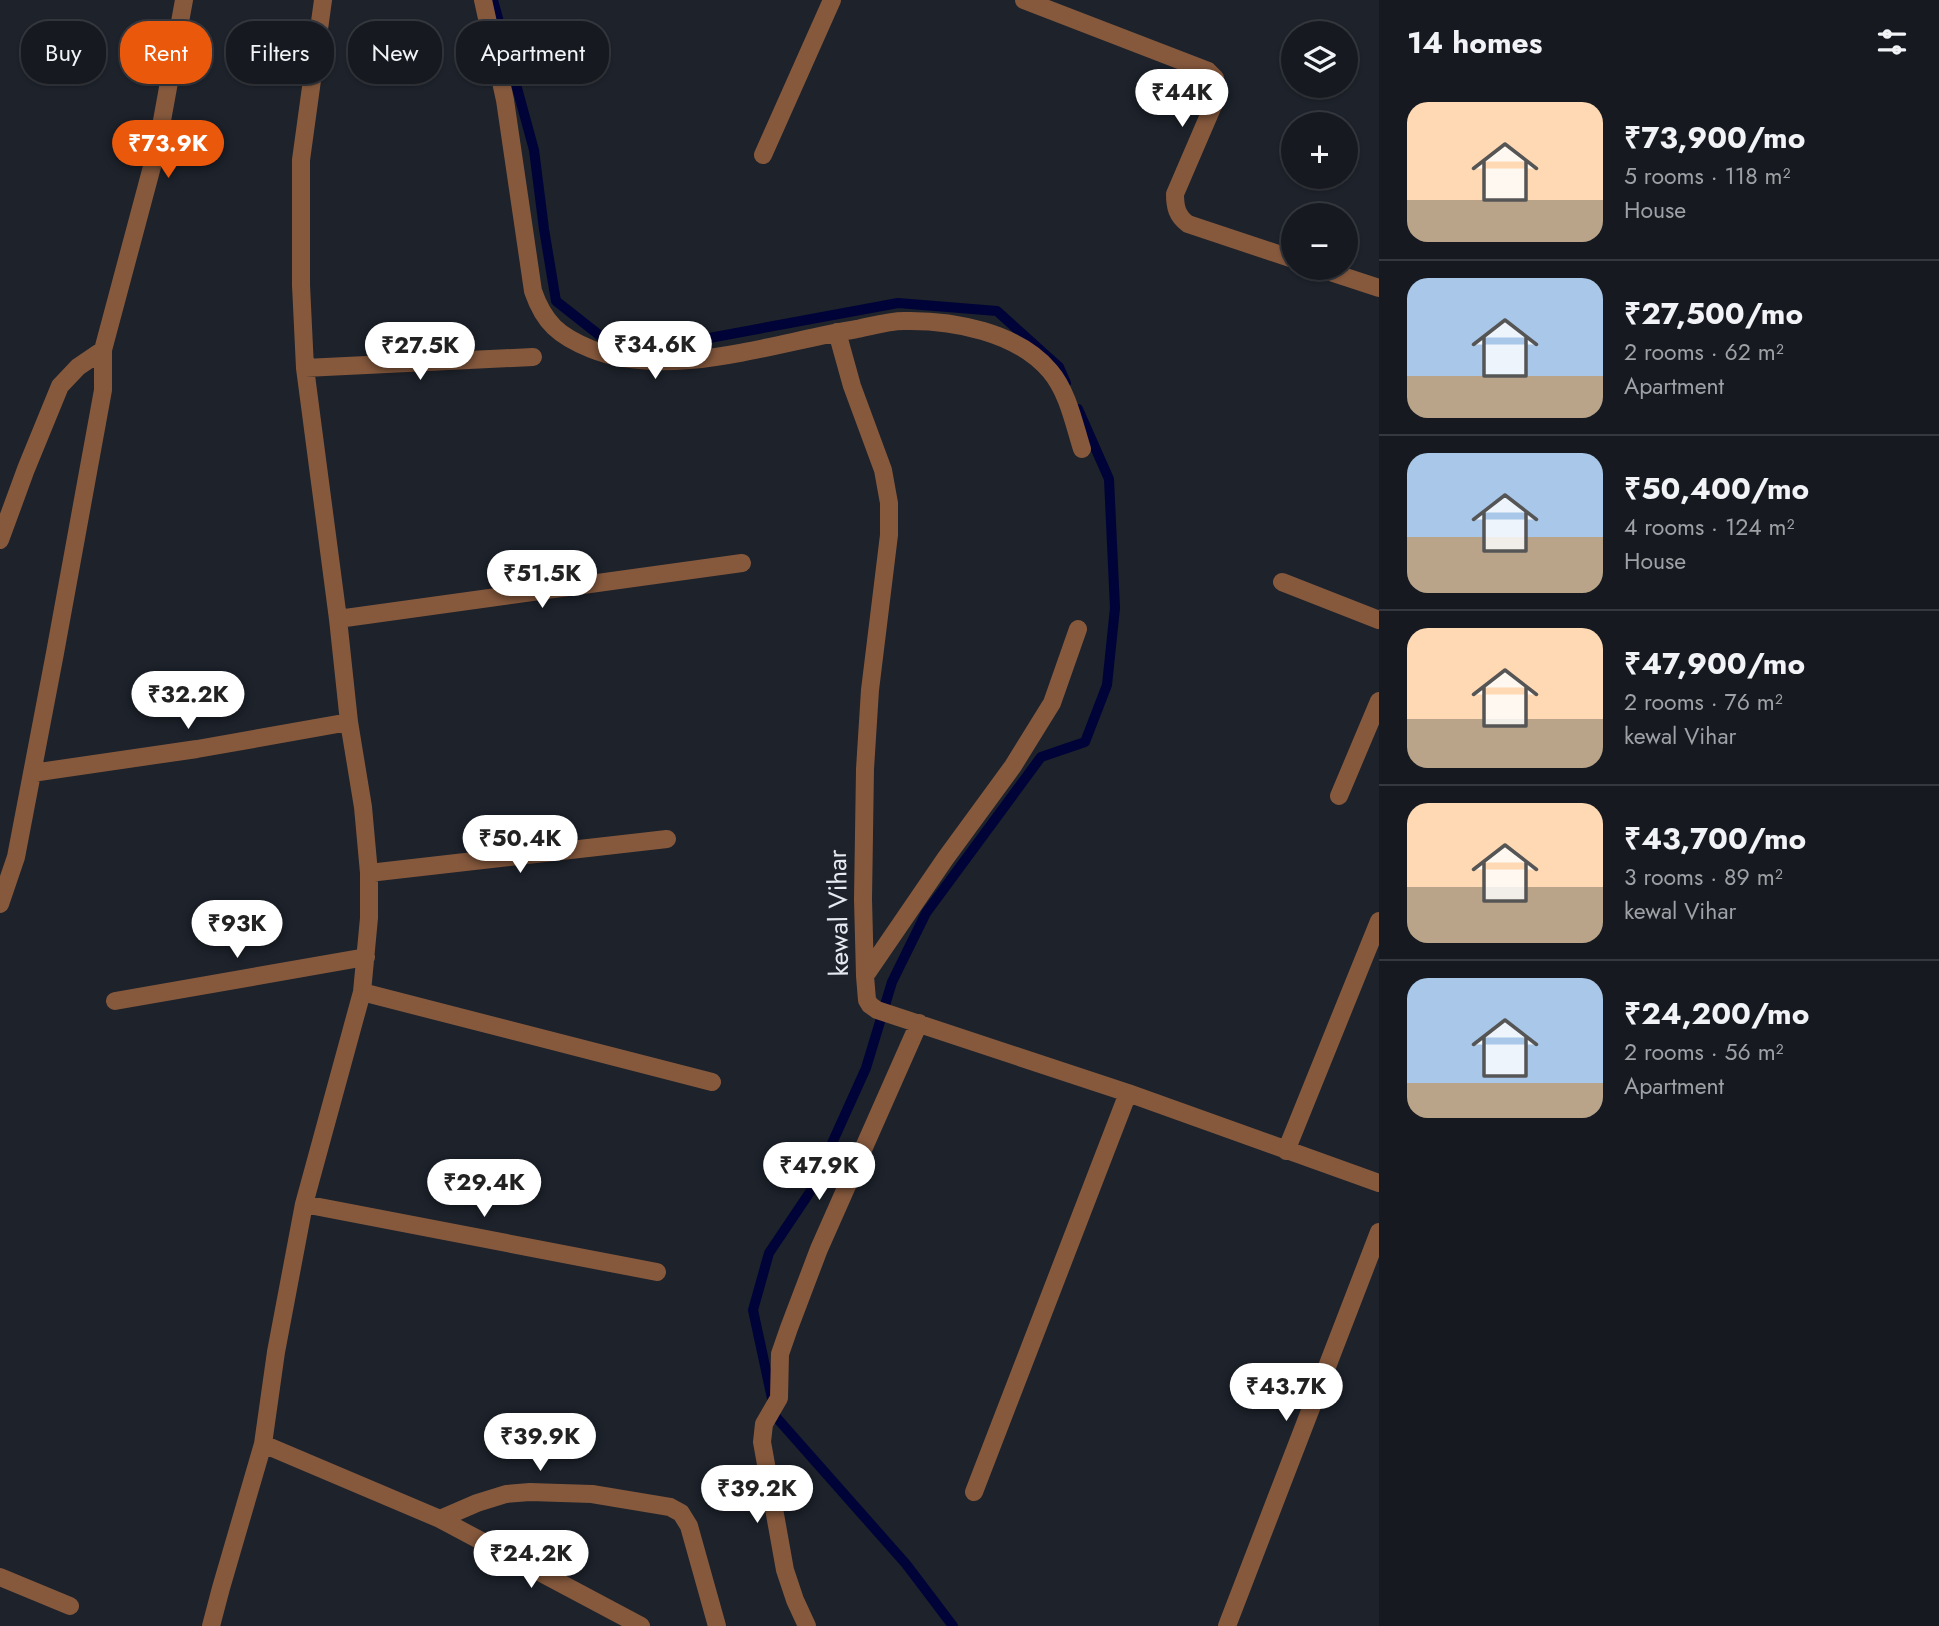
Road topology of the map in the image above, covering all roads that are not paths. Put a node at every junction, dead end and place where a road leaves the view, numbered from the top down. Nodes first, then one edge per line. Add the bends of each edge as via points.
1 (184, 0) edge
2 (323, 0) edge
3 (483, 0) edge
4 (832, 0) edge
5 (1024, 0) edge
6 (762, 155) dead end
7 (1281, 255) edge
8 (1355, 280) edge
9 (1379, 288) edge
10 (837, 332) junction
11 (103, 350) junction
12 (533, 357) dead end
13 (305, 368) junction
14 (1082, 449) dead end
15 (0, 540) edge
16 (742, 563) dead end
17 (1282, 582) dead end
18 (338, 619) junction
19 (1379, 620) edge
20 (1079, 629) dead end
21 (1379, 701) edge
22 (349, 722) junction
23 (32, 773) junction
24 (1339, 796) dead end
25 (667, 839) dead end
26 (369, 873) junction
27 (0, 904) edge
28 (1379, 921) edge
29 (366, 957) junction
30 (865, 976) junction
31 (362, 992) junction
32 (115, 1001) dead end
33 (919, 1023) junction
34 (712, 1082) dead end
35 (1128, 1093) junction
36 (1286, 1151) junction
37 (1379, 1184) edge
38 (304, 1204) junction
39 (1379, 1232) edge
40 (657, 1272) dead end
41 (263, 1444) junction
42 (974, 1492) dead end
43 (440, 1520) junction
44 (0, 1577) edge
45 (70, 1606) dead end
46 (211, 1626) edge
47 (641, 1626) edge
48 (718, 1626) edge
49 (807, 1626) edge
50 (1227, 1626) edge

1 - 11 street via 157,148
2 - 13 street via 301,160
3 - 10 street via 505,100 533,291 553,327 607,356 650,362 721,356
4 - 6 street
5 - 7 street via 1208,71 1215,78 1218,94 1175,194 1178,214 1188,224
8 - 9 street
10 - 14 street via 901,321 957,325 1005,338 1033,354 1051,372 1068,404
10 - 30 street, kewal Vihar via 883,470 889,503 865,769
11 - 15 street via 60,386
11 - 23 street via 103,390
12 - 13 street
13 - 18 street
16 - 18 street
17 - 19 street
18 - 22 street
20 - 30 street via 1052,703 1020,755
21 - 24 street
22 - 23 street
22 - 26 street
23 - 27 street via 16,857
25 - 26 street
26 - 29 street
28 - 36 street
29 - 31 street
29 - 32 street
30 - 33 street, kewal Vihar via 867,1000 885,1012
31 - 34 street
31 - 38 street
33 - 35 street, kewal Vihar
33 - 49 street via 819,1249 780,1354 777,1402 766,1419 762,1442 785,1570
35 - 36 street, kewal Vihar
35 - 42 street
36 - 37 street, kewal Vihar
38 - 40 street
38 - 41 street
39 - 50 street
41 - 43 street
41 - 46 street
43 - 47 street
43 - 48 street via 477,1503 530,1492 592,1494 670,1507 681,1513 689,1526
44 - 45 street

